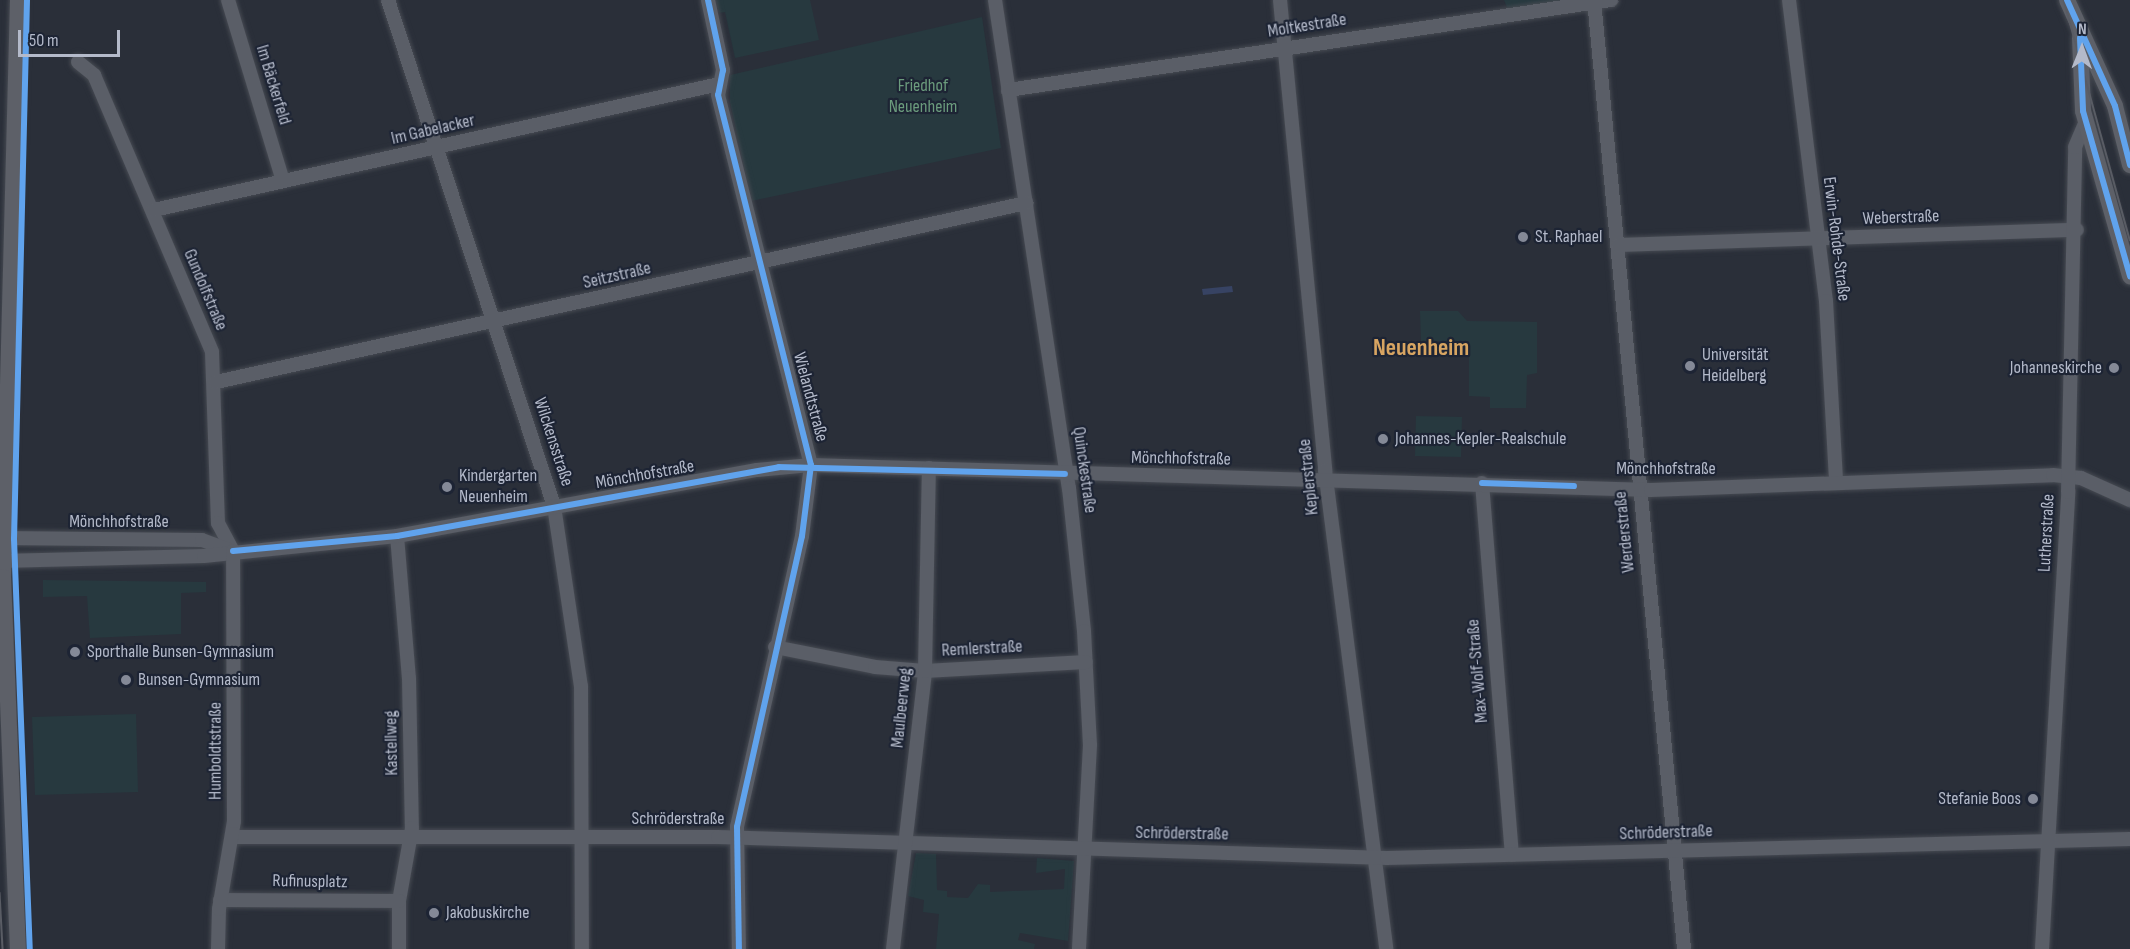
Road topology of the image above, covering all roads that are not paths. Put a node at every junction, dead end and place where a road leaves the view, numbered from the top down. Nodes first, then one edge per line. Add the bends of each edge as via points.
1 (18, 0) edge
2 (228, 0) edge
3 (388, 0) edge
4 (708, 0) edge
5 (995, 0) edge
6 (1280, 0) edge
7 (1500, 0) edge
8 (1611, 0) edge
9 (1789, 0) edge
10 (2067, 0) edge
11 (1594, 2) edge
12 (1503, 15) junction
13 (2080, 38) junction
14 (1285, 54) junction
15 (78, 62) dead end
16 (719, 84) junction
17 (1008, 90) junction
18 (2086, 121) junction
19 (2125, 123) edge
20 (437, 148) junction
21 (2130, 165) edge
22 (283, 181) junction
23 (1026, 203) junction
24 (154, 210) junction
25 (2077, 230) junction
26 (1818, 239) junction
27 (1618, 245) junction
28 (760, 262) junction
29 (2130, 276) edge
30 (495, 322) junction
31 (216, 382) junction
32 (811, 465) junction
33 (929, 468) junction
34 (1065, 474) junction
35 (2067, 476) junction
36 (1836, 482) junction
37 (1482, 483) junction
38 (1327, 487) junction
39 (1639, 489) junction
40 (2130, 500) edge
41 (554, 506) junction
42 (397, 536) junction
43 (2, 538) edge
44 (233, 551) junction
45 (2, 561) edge
46 (775, 647) junction
47 (1086, 662) junction
48 (925, 671) junction
49 (232, 837) junction
50 (580, 838) junction
51 (737, 838) junction
52 (410, 839) junction
53 (2048, 839) junction
54 (2130, 839) edge
55 (907, 843) junction
56 (1088, 849) junction
57 (1676, 851) junction
58 (1512, 855) junction
59 (1374, 863) junction
60 (220, 900) junction
61 (399, 901) junction
62 (18, 949) edge
63 (218, 949) edge
64 (399, 949) edge
65 (582, 949) edge
66 (739, 949) edge
67 (892, 949) edge
68 (1080, 949) edge
69 (1386, 949) edge
70 (1684, 949) edge
71 (2042, 949) edge

1 - 43 main road
2 - 22 street, Im Bäckerfeld
3 - 20 street, Wilckensstraße
4 - 16 street, Wielandtstraße via 723,70
5 - 17 street, Quinckestraße
6 - 14 street, Keplerstraße
7 - 12 street
8 - 11 street, Moltkestraße
9 - 26 street, Erwin-Rohde-Straße
10 - 13 main road
11 - 12 street, Moltkestraße
11 - 27 street, Werderstraße
12 - 14 street, Moltkestraße
13 - 18 main road
13 - 19 main road
14 - 17 street, Moltkestraße
14 - 38 street, Keplerstraße
15 - 24 street, Gundolfstraße via 94,75
16 - 20 street, Im Gabelacker
16 - 28 street, Wielandtstraße
17 - 23 street, Quinckestraße
18 - 25 street, Lutherstraße via 2075,147
18 - 29 main road
19 - 21 main road
20 - 22 street, Im Gabelacker
20 - 30 street, Wilckensstraße
22 - 24 street, Im Gabelacker
23 - 28 street, Seitzstraße
23 - 34 street, Quinckestraße
24 - 31 street, Gundolfstraße via 207,338
25 - 26 street, Weberstraße
25 - 35 street, Lutherstraße
26 - 27 street, Weberstraße
26 - 36 street, Erwin-Rohde-Straße
27 - 39 street, Werderstraße
28 - 30 street, Seitzstraße
28 - 32 street, Wielandtstraße
30 - 31 street, Seitzstraße
30 - 41 street, Wilckensstraße
31 - 44 street, Gundolfstraße via 218,523
32 - 33 street, Mönchhofstraße
32 - 41 street, Mönchhofstraße
32 - 46 street, Wielandtstraße via 802,536
33 - 34 street, Mönchhofstraße
33 - 48 street, Maulbeerweg
34 - 38 street, Mönchhofstraße
34 - 47 street, Quinckestraße
35 - 36 street, Mönchhofstraße
35 - 40 street, Mönchhofstraße
35 - 53 street, Lutherstraße
36 - 39 street, Mönchhofstraße
37 - 38 street, Mönchhofstraße
37 - 39 street, Mönchhofstraße
37 - 58 street, Max-Wolf-Straße
38 - 59 street, Keplerstraße
39 - 57 street, Werderstraße
41 - 42 street, Mönchhofstraße
41 - 50 street, Wilckensstraße via 581,686
42 - 44 street, Mönchhofstraße
42 - 52 street, Kastellweg via 410,678
43 - 44 street, Mönchhofstraße via 202,540
43 - 45 main road
44 - 45 street, Mönchhofstraße
44 - 49 street, Humboldtstraße
45 - 62 main road
46 - 48 street, Remlerstraße via 875,667
46 - 51 street, Wielandtstraße
47 - 48 street, Remlerstraße
47 - 56 street, Quinckestraße
48 - 55 street, Maulbeerweg
49 - 52 street, Schröderstraße
49 - 60 street, Humboldtstraße
50 - 51 street, Schröderstraße
50 - 52 street, Schröderstraße
50 - 65 street, Wilckensstraße
51 - 55 street, Schröderstraße
51 - 66 street, Wielandtstraße
52 - 61 street, Kastellweg
53 - 54 street, Schröderstraße
53 - 57 street, Schröderstraße
53 - 71 street, Lutherstraße
55 - 56 street, Schröderstraße
55 - 67 street, Maulbeerweg
56 - 59 street, Schröderstraße
56 - 68 street, Quinckestraße
57 - 58 street, Schröderstraße
57 - 70 street, Werderstraße
58 - 59 street, Schröderstraße
59 - 69 street, Keplerstraße
60 - 61 street, Rufinusplatz
60 - 63 street, Humboldtstraße
61 - 64 street, Kastellweg

